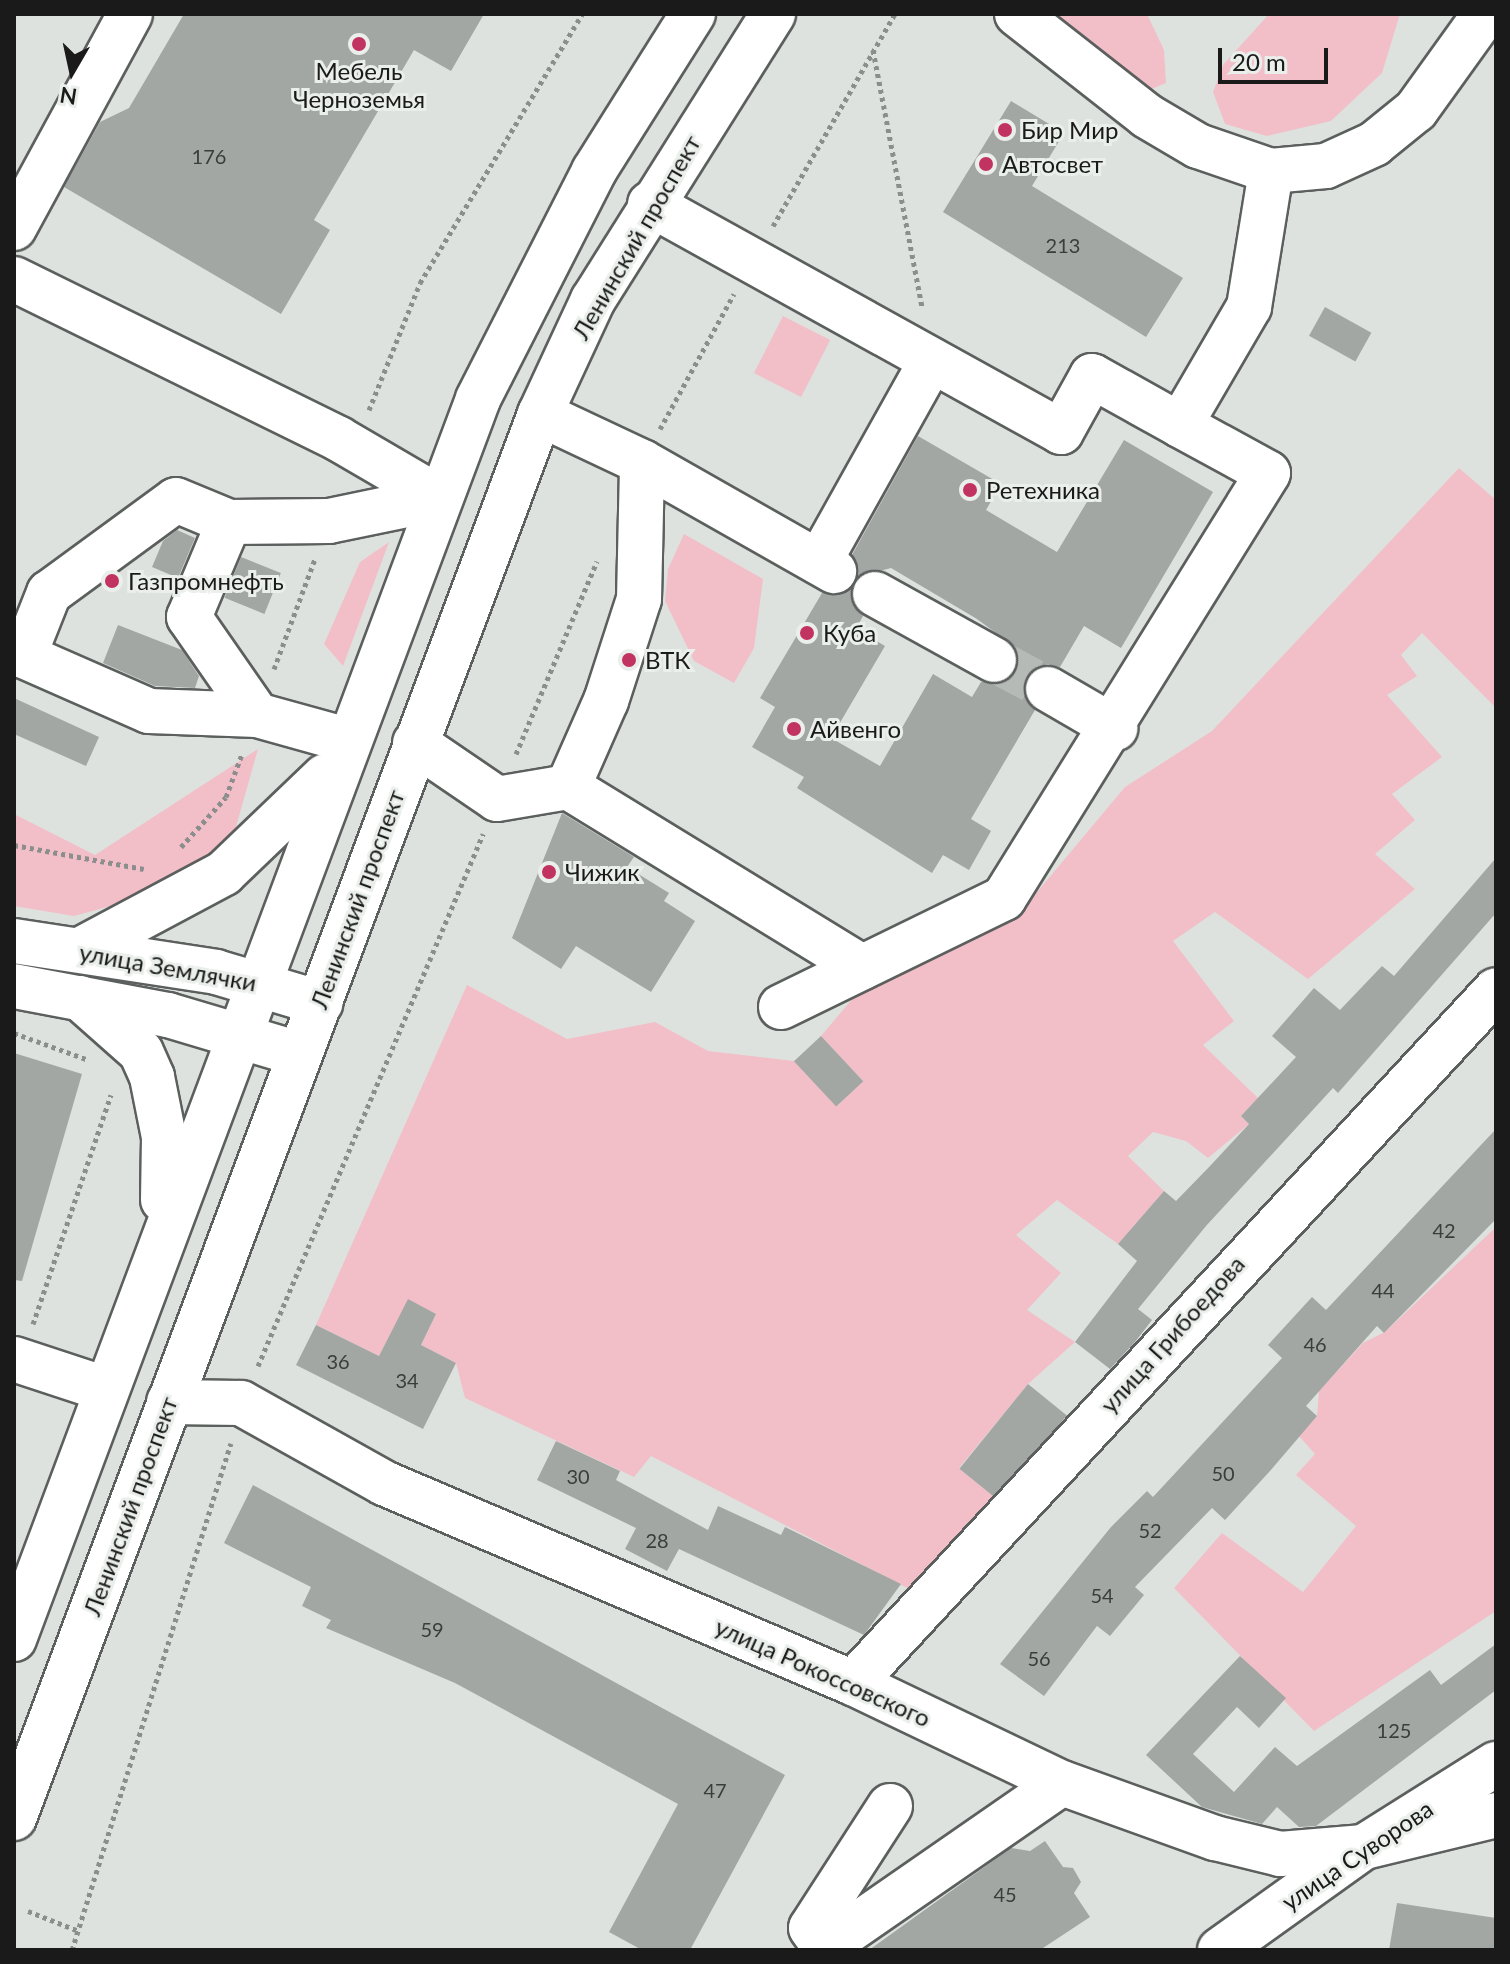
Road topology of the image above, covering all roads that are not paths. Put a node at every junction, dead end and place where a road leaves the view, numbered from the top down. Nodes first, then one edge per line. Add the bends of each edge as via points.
1 (130, 14) edge
2 (693, 14) edge
3 (773, 14) edge
4 (1017, 14) edge
5 (1485, 14) edge
6 (1271, 171) junction
7 (650, 204) junction
8 (14, 228) edge
9 (14, 279) edge
10 (932, 360) junction
11 (540, 414) junction
12 (1180, 425) junction
13 (642, 462) junction
14 (440, 498) junction
15 (229, 522) junction
16 (875, 594) dead end
17 (994, 660) tunnel mouth
18 (1048, 689) tunnel mouth
19 (257, 715) junction
20 (1115, 728) junction
21 (347, 740) junction
22 (415, 743) junction
23 (568, 787) junction
24 (14, 941) edge
25 (80, 950) junction
26 (862, 967) junction
27 (255, 981) junction
28 (14, 986) edge
29 (1496, 990) edge
30 (80, 998) junction
31 (320, 1003) junction
32 (781, 1007) dead end
33 (236, 1032) junction
34 (299, 1054) junction
35 (160, 1240) junction
36 (17, 1360) edge
37 (105, 1389) junction
38 (169, 1402) junction
39 (17, 1625) edge
40 (853, 1683) junction
41 (1496, 1764) edge
42 (1062, 1783) junction
43 (890, 1806) dead end
44 (1496, 1815) edge
45 (14, 1818) edge
46 (1364, 1847) junction
47 (1220, 1950) edge

1 - 8 main road
2 - 14 main road via 594,171 535,284
3 - 7 main road, Ленинский проспект
4 - 6 main road via 1147,116 1198,146
5 - 6 main road via 1416,110 1374,144 1326,166
6 - 12 main road via 1249,307
7 - 10 main road
7 - 11 main road, Ленинский проспект via 593,300
9 - 14 main road via 339,439
10 - 12 main road via 1061,432 1092,376
10 - 13 main road via 827,566
11 - 13 main road
11 - 22 main road, Ленинский проспект
12 - 20 main road via 1268,473
13 - 23 main road via 639,599
14 - 15 main road via 329,521
14 - 21 main road
15 - 19 main road via 189,617
15 - 19 main road via 176,500 49,593 24,656 149,711
16 - 17 main road
18 - 20 main road
19 - 21 main road
20 - 26 main road via 1004,898
21 - 25 main road via 309,796 224,873
21 - 27 main road
22 - 23 main road via 497,799
22 - 31 main road, Ленинский проспект
23 - 26 main road
24 - 25 main road, улица Землячки
25 - 27 main road, улица Землячки
26 - 32 main road
27 - 31 main road, улица Землячки
27 - 33 main road
28 - 30 main road, улица Землячки
29 - 40 main road, улица Грибоедова
30 - 33 main road, улица Землячки
30 - 35 main road via 141,1052 152,1077 164,1137
31 - 34 main road, Ленинский проспект
33 - 34 main road, улица Землячки
33 - 35 main road
34 - 38 main road, Ленинский проспект
35 - 37 main road
36 - 37 main road
37 - 39 main road
38 - 40 main road, улица Рокоссовского via 241,1403 384,1483
38 - 45 main road, Ленинский проспект
40 - 42 main road, улица Рокоссовского
41 - 46 main road, улица Суворова
42 - 43 main road via 825,1947 811,1928
42 - 46 main road, улица Рокоссовского via 1280,1854
44 - 46 main road, улица Рокоссовского
46 - 47 main road, улица Суворова

